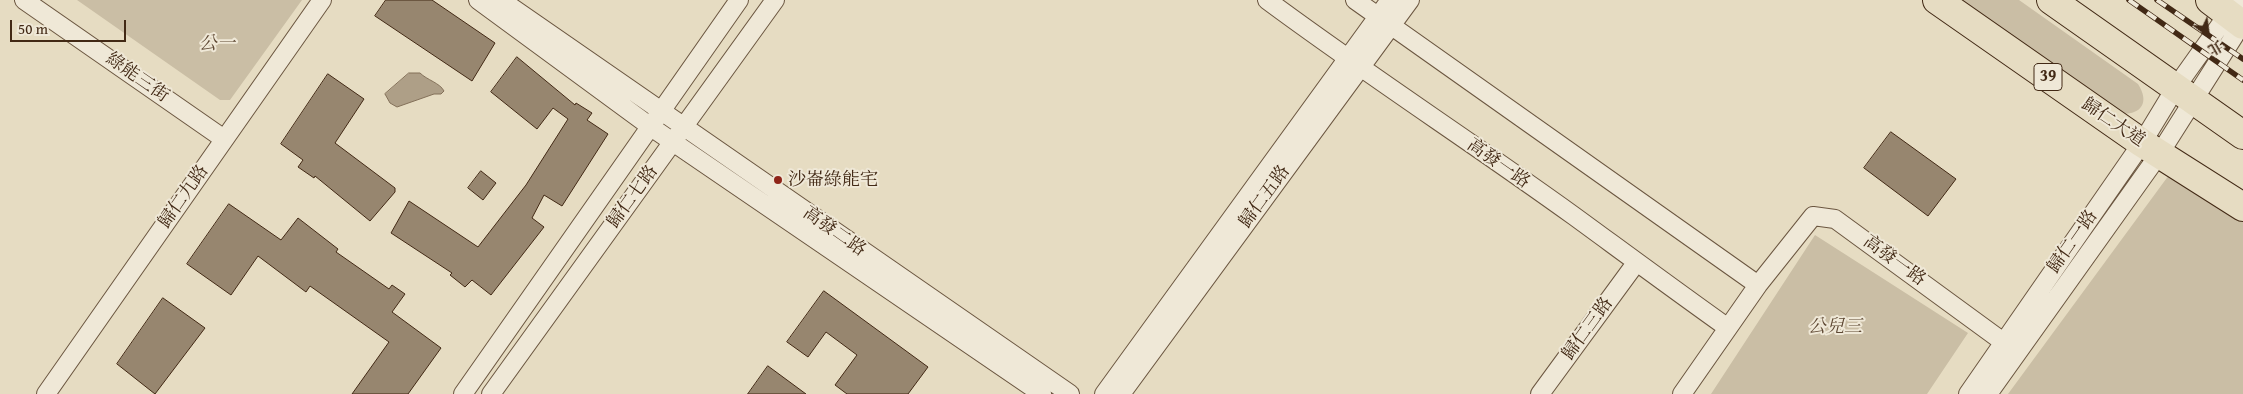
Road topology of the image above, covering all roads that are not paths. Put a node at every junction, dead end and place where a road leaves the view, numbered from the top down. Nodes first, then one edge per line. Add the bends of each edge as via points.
1 (24, 0) edge
2 (322, 0) edge
3 (478, 0) edge
4 (500, 0) edge
5 (739, 0) edge
6 (775, 0) edge
7 (1267, 0) edge
8 (1354, 0) edge
9 (1390, 0) edge
10 (1410, 0) edge
11 (1937, 0) edge
12 (2051, 0) edge
13 (2234, 14) edge
14 (1385, 22) junction
15 (1354, 64) junction
16 (2184, 93) junction
17 (662, 112) junction
18 (651, 127) junction
19 (678, 134) junction
20 (2243, 135) edge
21 (224, 138) junction
22 (2151, 148) junction
23 (2243, 207) edge
24 (1636, 263) junction
25 (1758, 285) junction
26 (1728, 328) junction
27 (2011, 346) junction
28 (46, 394) edge
29 (463, 394) edge
30 (491, 394) edge
31 (1042, 394) edge
32 (1070, 394) edge
33 (1104, 394) edge
34 (1121, 394) edge
35 (1540, 394) edge
36 (1682, 394) edge
37 (1968, 394) edge
38 (1988, 394) edge

1 - 21 street, 綠能三街
2 - 21 street, 歸仁九路
3 - 18 street, 高發二路
4 - 17 street, 高發二路
5 - 17 street, 歸仁七路
6 - 19 street, 歸仁七路
7 - 15 street, 高發一路
8 - 14 street
9 - 14 street, 歸仁五路
10 - 14 street, 歸仁五路
11 - 22 main road, 歸仁大道 / 39
12 - 16 main road
13 - 16 street, 歸仁一路
14 - 15 street, 歸仁五路
14 - 25 street
15 - 24 street, 高發一路 via 1574,216
15 - 33 street, 歸仁五路
15 - 34 street, 歸仁五路
16 - 20 main road
16 - 22 street, 歸仁一路
17 - 18 street, 歸仁七路
17 - 19 street, 高發二路
18 - 19 street, 高發二路
18 - 29 street, 歸仁七路
19 - 30 street, 歸仁七路
19 - 31 street, 高發二路
19 - 32 street, 高發二路
21 - 28 street, 歸仁九路
22 - 23 main road, 歸仁大道 / 39
22 - 27 street, 歸仁一路
24 - 26 street, 高發一路
24 - 35 street, 歸仁三路
25 - 26 street, 高發一路
25 - 27 street, 高發一路 via 1813,216 1835,219
26 - 36 street, 高發一路
27 - 37 street, 歸仁一路
27 - 38 street, 歸仁一路

